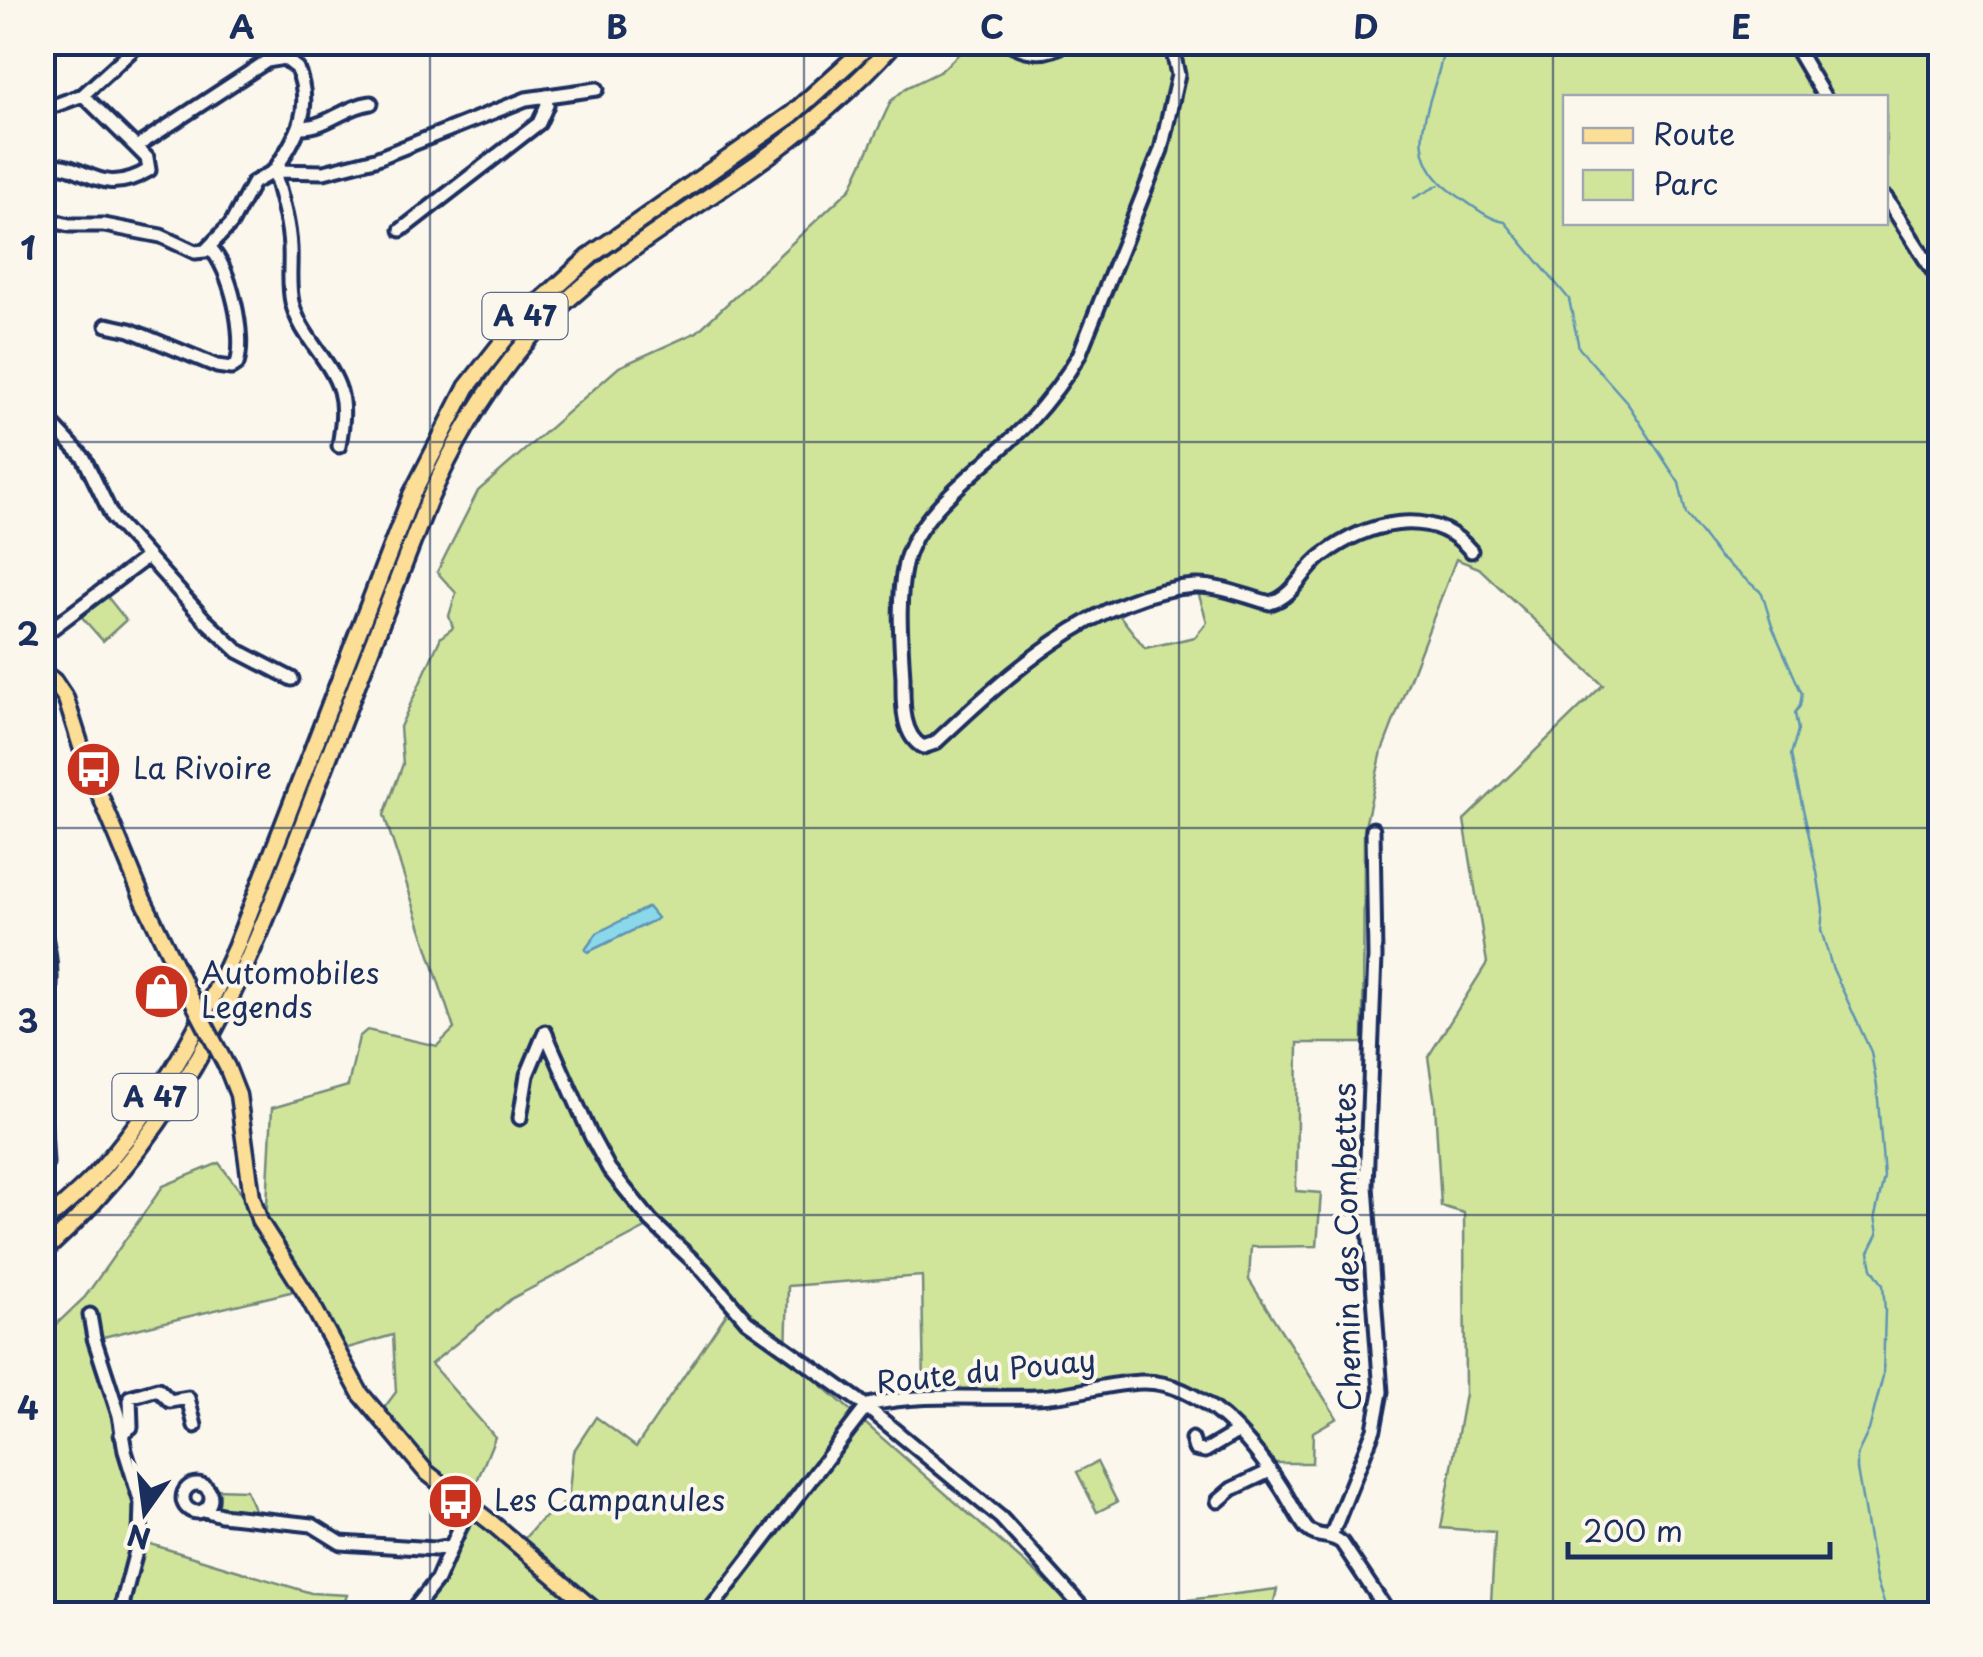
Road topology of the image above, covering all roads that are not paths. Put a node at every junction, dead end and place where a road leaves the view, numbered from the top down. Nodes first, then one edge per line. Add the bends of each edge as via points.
1 (142, 42) edge
2 (872, 42) edge
3 (895, 42) edge
4 (1007, 42) edge
5 (1068, 42) edge
6 (1171, 42) edge
7 (1792, 42) edge
8 (597, 88) dead end
9 (83, 95) junction
10 (1824, 95) edge
11 (546, 96) junction
12 (371, 104) dead end
13 (42, 110) edge
14 (302, 127) junction
15 (136, 147) junction
16 (42, 167) edge
17 (274, 172) junction
18 (1888, 201) edge
19 (42, 218) edge
20 (401, 230) dead end
21 (210, 248) junction
22 (1940, 282) edge
23 (106, 326) dead end
24 (54, 425) dead end
25 (339, 446) dead end
26 (1471, 551) dead end
27 (147, 557) junction
28 (42, 636) edge
29 (42, 672) edge
30 (292, 679) dead end
31 (1373, 829) dead end
32 (42, 928) edge
33 (42, 1046) edge
34 (42, 1094) edge
35 (520, 1118) dead end
36 (42, 1170) edge
37 (42, 1225) edge
38 (42, 1253) edge
39 (90, 1314) dead end
40 (865, 1408) junction
41 (196, 1426) dead end
42 (1237, 1432) junction
43 (122, 1434) junction
44 (1192, 1439) dead end
45 (1270, 1470) junction
46 (1218, 1501) dead end
47 (469, 1506) junction
48 (204, 1510) dead end
49 (1331, 1536) junction
50 (450, 1546) junction
51 (124, 1614) edge
52 (410, 1614) edge
53 (599, 1614) edge
54 (707, 1614) edge
55 (1088, 1614) edge
56 (1389, 1614) edge

1 - 9 street
2 - 37 highway, A 47 via 792,114 594,253 519,321 467,387 412,494 208,1009 150,1106 93,1178
3 - 38 highway, A 47 via 802,131 576,293 485,394 428,502 219,1025 144,1143
4 - 5 street via 1034,53
6 - 26 street via 1178,75 1161,150 1079,354 1030,422 953,492 910,549 902,644 914,742 935,743 1030,659 1120,606 1196,586 1282,600 1322,556 1386,523 1440,528
7 - 10 street
8 - 11 street
9 - 13 street
9 - 15 street
11 - 17 street via 488,112 376,159 324,172
11 - 20 street via 539,123
12 - 14 street
14 - 15 street via 302,80 292,62 276,58
14 - 17 street
15 - 16 street via 149,170 119,181 104,182 62,165
17 - 21 street via 253,183 232,224
17 - 25 street via 288,225 296,319 340,392
18 - 22 street
19 - 21 street via 161,236 195,252
21 - 23 street via 231,292 241,341 237,364 217,366
24 - 27 street via 84,458 113,518
27 - 28 street
27 - 30 street via 226,642
29 - 47 main road, bridge via 61,690 135,879 238,1095 260,1222 360,1393 426,1472
31 - 49 street, Chemin des Combettes via 1376,957 1366,1186 1381,1392 1374,1429
32 - 33 street via 50,968
34 - 36 street
35 - 40 street via 526,1075 545,1032 590,1136 643,1213 746,1321
39 - 43 street
40 - 42 street, Route du Pouay via 914,1399 1038,1398 1148,1382 1194,1398
40 - 54 street, Route du Pouay
40 - 55 street via 1001,1518
41 - 43 street via 188,1398 168,1400 158,1389 130,1398 131,1427
42 - 44 street via 1206,1451
42 - 45 street, Route du Pouay
43 - 51 street via 141,1518
45 - 46 street
45 - 49 street, Route du Pouay via 1307,1529
47 - 50 street
47 - 53 main road
48 - 50 street via 312,1525 342,1543
49 - 56 street, Route du Pouay
50 - 52 street via 430,1590

